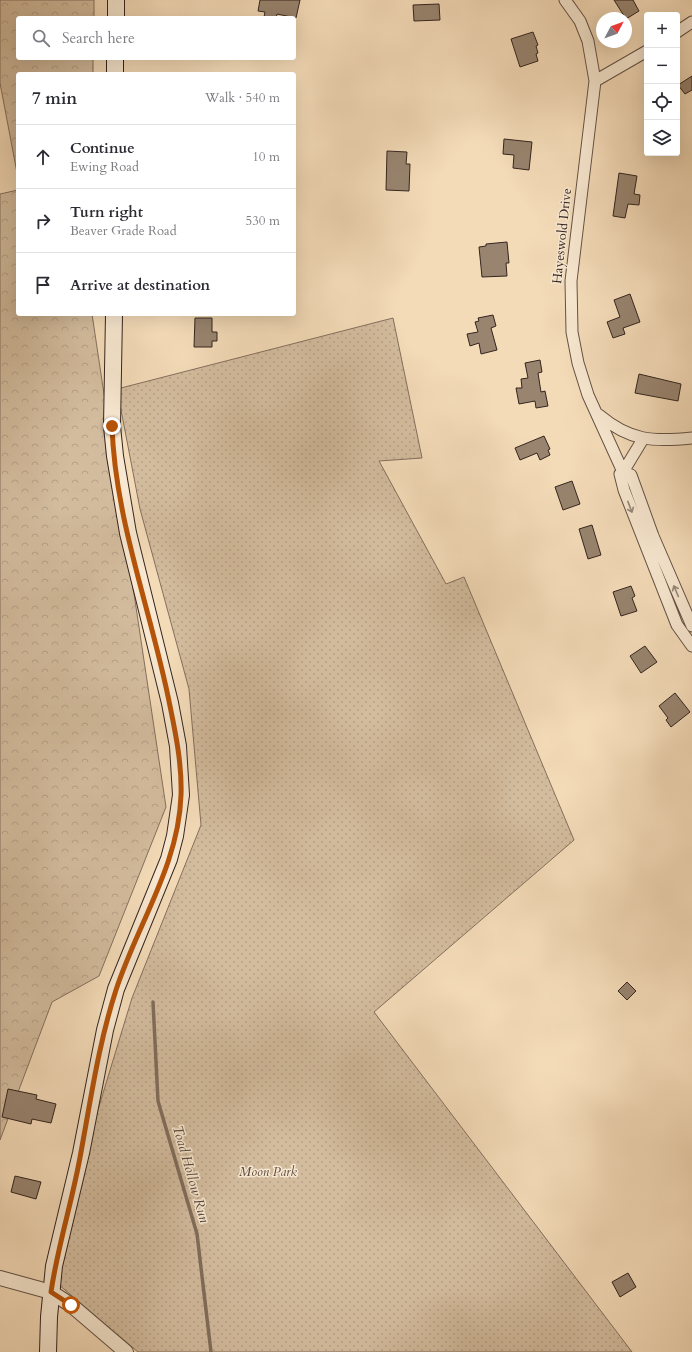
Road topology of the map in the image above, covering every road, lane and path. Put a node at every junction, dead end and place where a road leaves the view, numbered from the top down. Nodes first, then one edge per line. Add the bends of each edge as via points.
1 (116, 0) edge
2 (565, 0) edge
3 (116, 16) edge
4 (692, 22) edge
5 (680, 30) edge
6 (644, 53) edge
7 (115, 60) edge
8 (115, 72) edge
9 (595, 81) junction
10 (114, 316) edge
11 (597, 414) junction
12 (692, 438) edge
13 (643, 439) junction
14 (623, 472) junction
15 (692, 626) edge
16 (692, 646) edge
17 (0, 1278) edge
18 (51, 1292) junction
19 (48, 1352) edge
20 (126, 1352) edge

1 - 3 main road
2 - 9 street, Hayeswold Drive via 580,21 588,41
4 - 5 street
6 - 9 street
7 - 8 main road
9 - 11 street, Hayeswold Drive via 570,298 577,358 583,381
10 - 18 main road via 112,419 116,462 128,533 165,678 178,746 181,795 169,859 116,989 105,1030
11 - 13 street via 620,430
11 - 14 street, Hayeswold Drive
12 - 13 street via 664,441
13 - 14 street
15 -> 14 street, Hayeswold Drive via 653,536 632,475
14 -> 16 street, Hayeswold Drive via 620,474 624,490 677,625
17 - 18 street
18 - 19 main road
18 - 20 street via 71,1305

